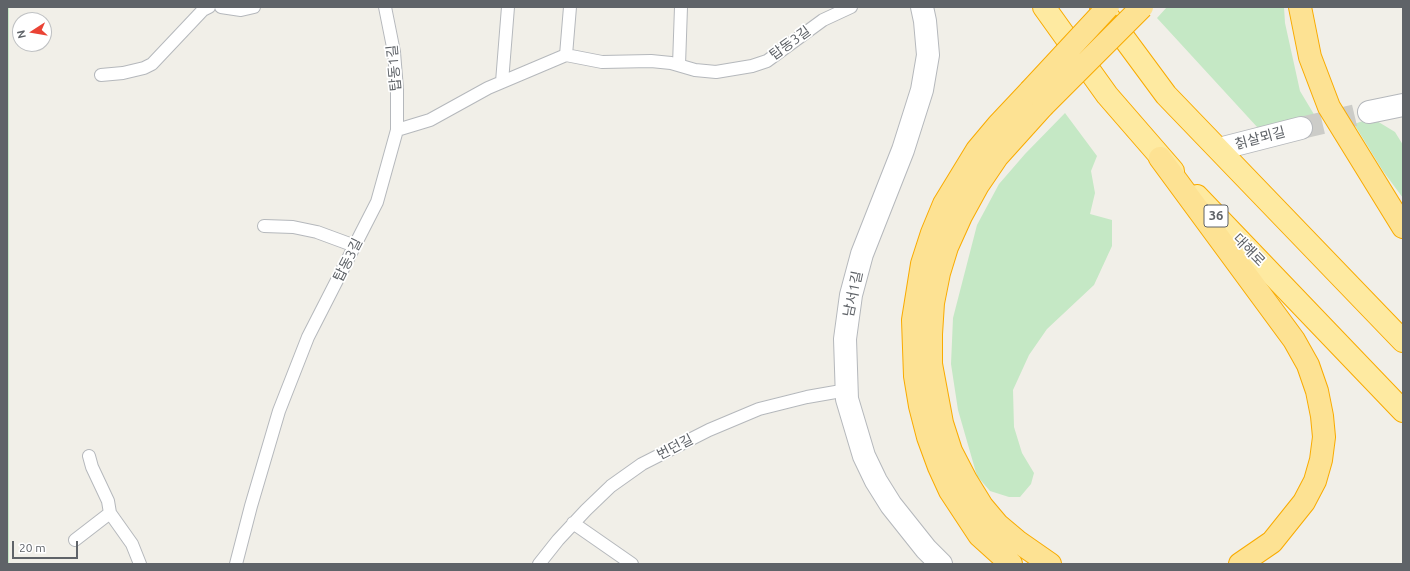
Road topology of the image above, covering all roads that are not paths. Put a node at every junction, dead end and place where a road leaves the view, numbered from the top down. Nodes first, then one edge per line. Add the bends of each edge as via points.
1 (209, 7) edge
2 (221, 7) edge
3 (254, 7) edge
4 (385, 7) edge
5 (508, 7) edge
6 (570, 7) edge
7 (681, 7) edge
8 (851, 7) edge
9 (922, 7) edge
10 (1044, 7) edge
11 (1101, 7) edge
12 (1108, 7) edge
13 (1142, 7) edge
14 (1300, 7) edge
15 (566, 55) junction
16 (679, 66) junction
17 (101, 75) dead end
18 (502, 82) junction
19 (1037, 99) junction
20 (1403, 105) edge
21 (1369, 112) tunnel mouth
22 (1301, 128) tunnel mouth
23 (397, 130) junction
24 (1219, 149) junction
25 (1160, 158) junction
26 (264, 226) dead end
27 (1403, 227) edge
28 (355, 246) junction
29 (1403, 341) edge
30 (847, 390) junction
31 (1403, 411) edge
32 (89, 456) dead end
33 (110, 513) junction
34 (573, 523) junction
35 (75, 540) dead end
36 (140, 564) edge
37 (236, 564) edge
38 (539, 564) edge
39 (632, 564) edge
40 (941, 564) edge
41 (1011, 564) edge
42 (1050, 564) edge
43 (1240, 564) edge

1 - 17 lane via 203,10 152,64 123,73
2 - 3 lane via 241,10
4 - 23 lane, 탑동1길 via 394,52
5 - 18 lane
6 - 15 lane
7 - 16 lane
8 - 16 lane, 탑동3길 via 823,20 779,53 752,66 716,72
9 - 30 street, 남서1길 via 928,55 922,90 903,150 862,254 853,289 845,339
10 - 25 highway, 대해로 / 36 via 1107,95
11 - 24 highway via 1166,94
12 - 19 highway, bridge
13 - 19 highway, bridge
14 - 27 highway via 1310,57 1329,107
15 - 16 lane, 탑동3길 via 602,62 651,61
15 - 18 lane
18 - 23 lane via 430,120
19 - 41 highway via 977,150 944,204 922,264 913,320 915,376 920,406 939,467 950,491 979,535
19 - 42 highway via 978,186 947,247 934,303 931,364 942,423 951,451 982,506 998,525
20 - 21 street
22 - 24 street, 칡살뫼길
23 - 28 lane, 탑동3길 via 377,202
24 - 29 highway
25 - 31 highway, 대해로 / 36
25 - 43 highway via 1294,340 1308,365 1322,416 1324,437 1321,460 1315,481 1304,502 1272,542
26 - 28 lane via 293,227 317,232
28 - 37 lane, 탑동3길 via 308,337 279,411
30 - 34 lane, 번던길 via 759,409 709,430 642,464 611,486
30 - 40 street, 남서1길 via 847,400 859,442 876,481 891,505
32 - 33 lane via 108,501
33 - 35 lane
33 - 36 lane via 132,544
34 - 38 lane, 번던길
34 - 39 lane

